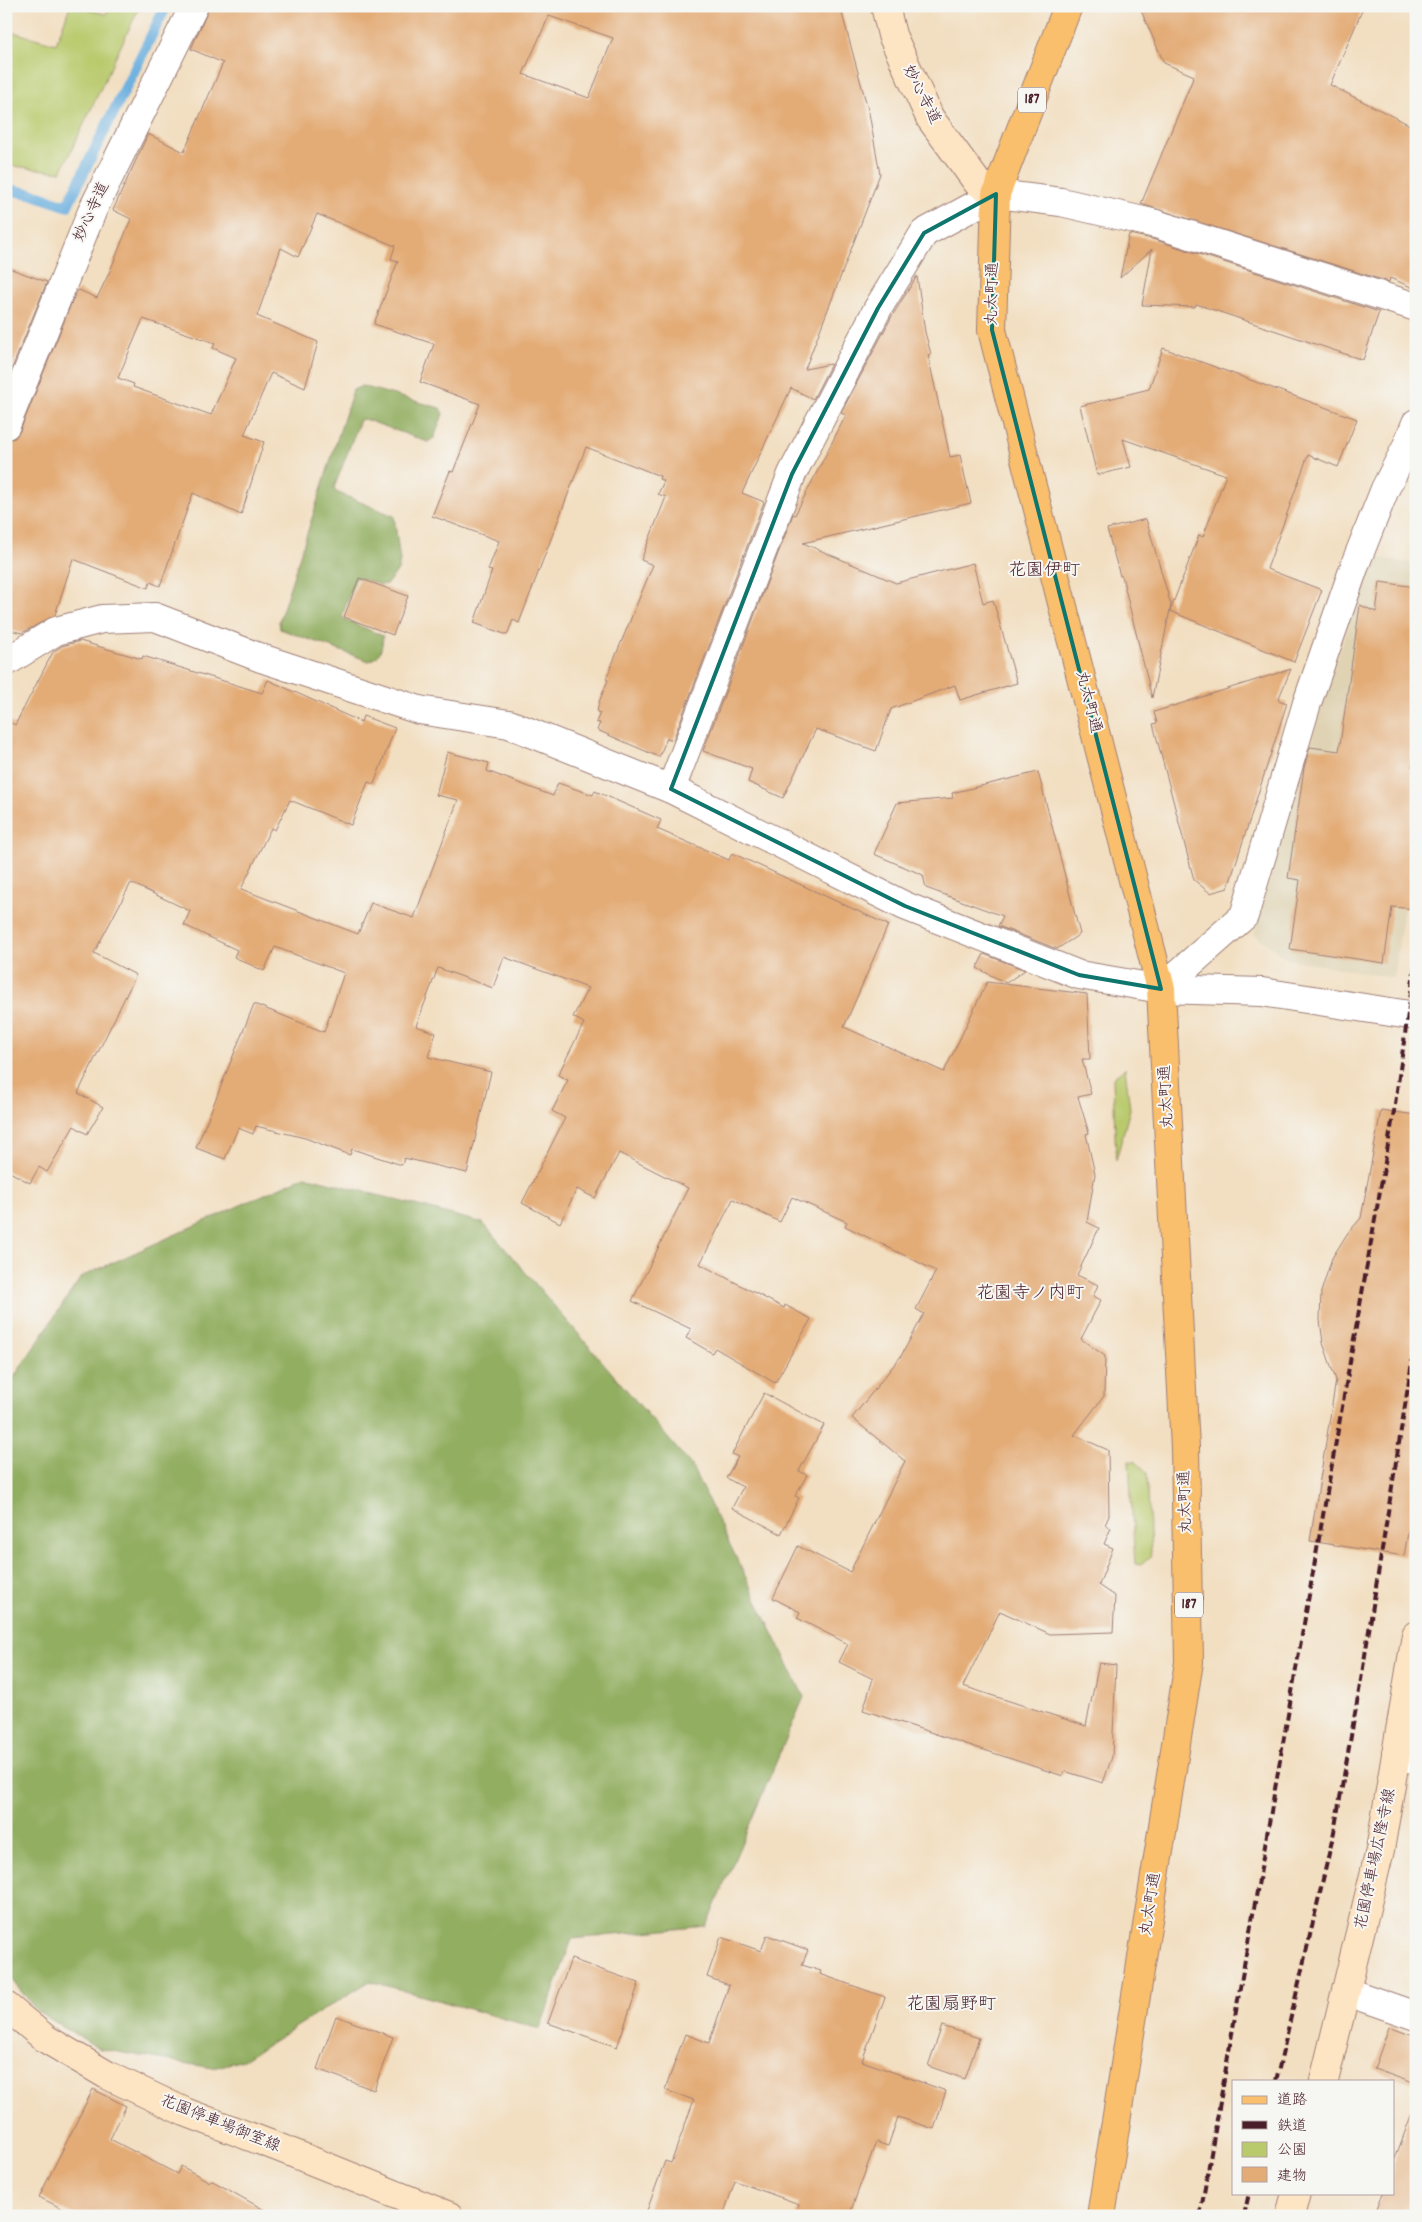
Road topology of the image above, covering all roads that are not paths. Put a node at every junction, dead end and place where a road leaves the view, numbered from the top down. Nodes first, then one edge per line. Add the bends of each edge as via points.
1 (194, 6) edge
2 (885, 6) edge
3 (1068, 6) edge
4 (996, 194) junction
5 (1416, 307) edge
6 (1416, 423) edge
7 (6, 425) edge
8 (6, 662) edge
9 (671, 790) junction
10 (1161, 989) junction
11 (1416, 1016) edge
12 (1416, 1635) edge
13 (1406, 1757) edge
14 (1347, 1992) junction
15 (6, 2006) edge
16 (1416, 2016) edge
17 (1324, 2080) edge
18 (1296, 2194) edge
19 (449, 2216) edge
20 (1101, 2216) edge
21 (1290, 2216) edge

1 - 7 street, 妙心寺道 via 92,209
2 - 4 main road, 妙心寺道 via 892,35 930,118 977,182
3 - 4 main road, 丸太町通 / 187
4 - 5 street via 1061,202 1156,224
4 - 9 street via 924,233 878,308 792,474
4 - 10 main road, 丸太町通 / 187 via 992,330
6 - 10 street via 1356,562 1310,693 1244,916
8 - 9 street via 56,631 102,619 155,617 261,658 419,710 508,724
9 - 10 street via 905,906 1079,975
10 - 11 street via 1262,992
10 - 20 main road, 丸太町通 / 187 via 1185,1448 1189,1662
12 - 13 main road, 花園停車場広隆寺線
13 - 14 main road, 花園停車場広隆寺線 via 1380,1850
14 - 16 street
14 - 17 main road, 花園停車場広隆寺線
15 - 19 main road, 花園停車場御室線 via 46,2039 116,2079 185,2112
18 - 21 main road

